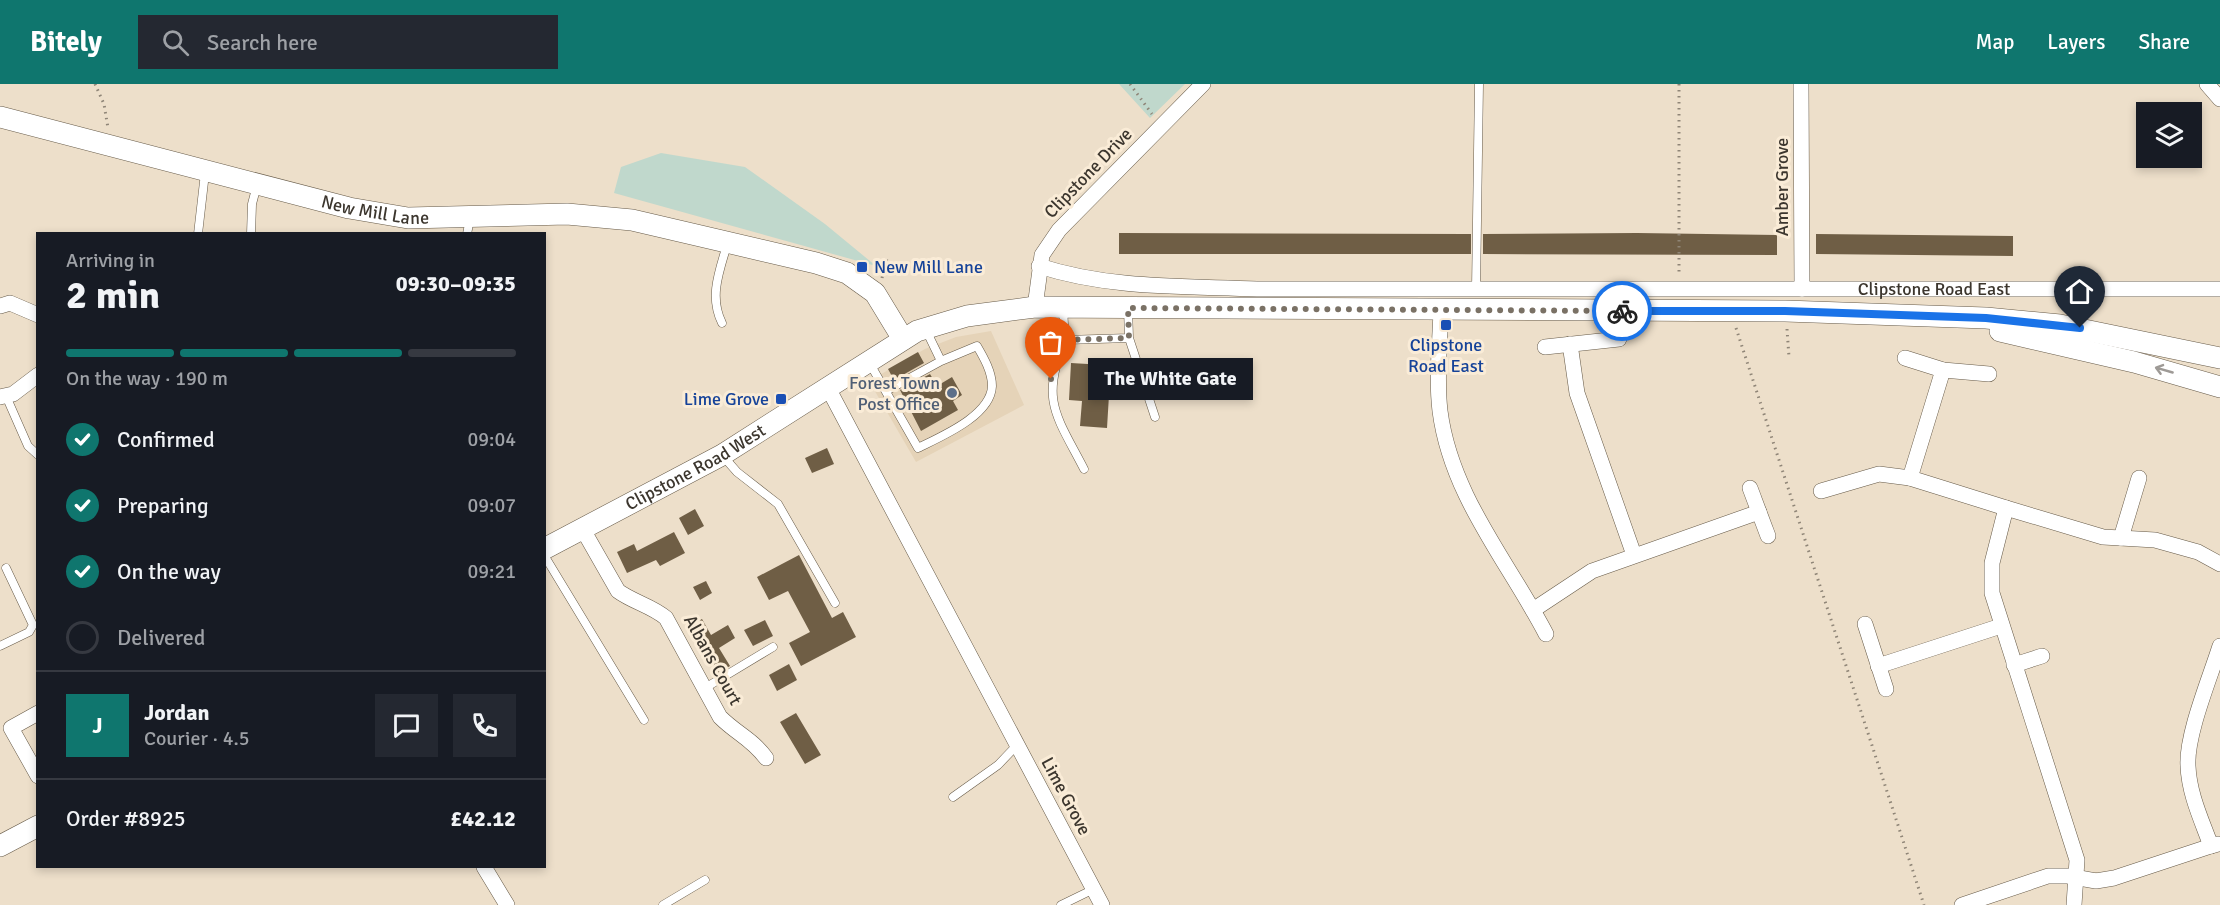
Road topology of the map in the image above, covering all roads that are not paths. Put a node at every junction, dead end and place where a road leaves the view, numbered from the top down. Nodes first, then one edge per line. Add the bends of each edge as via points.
1 (1203, 84) edge
2 (1479, 84) edge
3 (1801, 84) edge
4 (2206, 84) edge
5 (2220, 99) edge
6 (0, 117) edge
7 (206, 169) junction
8 (257, 183) junction
9 (469, 226) edge
10 (198, 232) edge
11 (251, 232) edge
12 (727, 243) junction
13 (1039, 266) junction
14 (1476, 289) junction
15 (1802, 289) junction
16 (2220, 289) edge
17 (0, 306) edge
18 (1035, 307) junction
19 (1062, 307) junction
20 (1128, 308) junction
21 (1441, 310) junction
22 (36, 314) edge
23 (1923, 316) junction
24 (722, 323) dead end
25 (925, 328) junction
26 (1129, 338) junction
27 (903, 339) junction
28 (1619, 339) dead end
29 (1065, 340) junction
30 (1570, 344) junction
31 (1545, 347) dead end
32 (1905, 358) dead end
33 (2220, 358) edge
34 (869, 360) junction
35 (941, 361) junction
36 (1943, 370) junction
37 (1989, 374) dead end
38 (36, 377) edge
39 (827, 386) junction
40 (2220, 387) edge
41 (886, 391) junction
42 (3, 396) edge
43 (1155, 417) dead end
44 (36, 453) edge
45 (722, 455) junction
46 (1084, 469) dead end
47 (1911, 478) junction
48 (2139, 478) dead end
49 (1750, 488) dead end
50 (1821, 491) dead end
51 (2006, 508) junction
52 (1759, 512) junction
53 (582, 528) junction
54 (1768, 536) dead end
55 (2121, 538) junction
56 (546, 548) edge
57 (1634, 555) junction
58 (546, 558) edge
59 (2220, 564) edge
60 (6, 568) dead end
61 (835, 603) dead end
62 (1533, 610) junction
63 (1865, 624) dead end
64 (2001, 626) junction
65 (1546, 634) dead end
66 (0, 646) edge
67 (2220, 646) edge
68 (773, 647) dead end
69 (2042, 656) dead end
70 (2014, 665) junction
71 (1878, 666) junction
72 (705, 688) junction
73 (1886, 689) dead end
74 (36, 714) edge
75 (644, 720) dead end
76 (1017, 745) junction
77 (766, 758) dead end
78 (36, 773) edge
79 (953, 797) dead end
80 (36, 827) edge
81 (2215, 845) edge
82 (0, 846) edge
83 (485, 868) edge
84 (2076, 878) junction
85 (705, 880) dead end
86 (1094, 889) junction
87 (507, 905) edge
88 (663, 905) edge
89 (1061, 905) edge
90 (1102, 905) edge
91 (1962, 905) edge
92 (2074, 905) edge

1 - 13 street, Clipstone Drive via 1059,231
2 - 14 lane
3 - 15 street, Amber Grove
4 - 5 street
6 - 7 main road, New Mill Lane
7 - 8 main road, New Mill Lane
7 - 10 lane
8 - 9 main road, New Mill Lane via 349,208
8 - 11 lane
9 - 12 main road, New Mill Lane via 567,214 632,220
12 - 24 lane via 714,295
12 - 27 main road, New Mill Lane via 847,273 875,293
13 - 14 street, Clipstone Road East via 1124,285
13 - 18 street, Clipstone Drive
14 - 15 street, Clipstone Road East
15 - 16 street, Clipstone Road East
17 - 22 street via 10,303
18 - 19 main road, Clipstone Road East
18 - 25 main road, Clipstone Road East via 967,316
19 - 20 main road, Clipstone Road East
19 - 29 lane
20 - 21 main road, Clipstone Road East
20 - 26 lane
21 - 23 main road, Clipstone Road East via 1785,311
21 - 62 street via 1439,398 1447,442 1470,508
23 - 33 main road, Clipstone Road East via 2060,325
40 -> 23 main road, Clipstone Road East via 2047,341
25 - 27 main road, Clipstone Road East
25 - 35 lane
26 - 29 lane
26 - 43 lane
27 - 34 main road, Clipstone Road West
28 - 30 street
29 - 46 lane via 1051,379 1052,400
30 - 31 street
30 - 57 street via 1577,393
32 - 36 street
34 - 39 main road, Clipstone Road West
34 - 41 lane
35 - 41 lane
35 - 41 lane via 977,346 991,375 992,388 983,406 941,437 918,448
36 - 37 street
36 - 47 street
38 - 42 street via 13,394
39 - 45 main road, Clipstone Road West
39 - 76 street, Lime Grove
42 - 44 lane via 28,446
45 - 53 main road, Clipstone Road West
45 - 61 lane via 778,504
47 - 50 street via 1879,474
47 - 51 street
48 - 55 street
49 - 52 street
51 - 55 street via 2103,537
51 - 64 street via 1991,572
52 - 54 street
52 - 57 street
53 - 56 main road, Clipstone Road West
53 - 72 street, Albans Court via 618,591 666,618
55 - 59 street via 2155,540 2198,552
57 - 62 street via 1592,571
58 - 75 lane
60 - 66 lane via 33,625 29,632
62 - 65 street
63 - 71 street
64 - 70 street
64 - 71 street
67 - 81 street via 2188,758 2192,788
68 - 72 lane
69 - 70 street
70 - 84 street via 2077,860
71 - 73 street
72 - 77 street, Albans Court via 720,717 754,741
74 - 78 street via 10,728
76 - 79 lane via 998,765
76 - 86 street, Lime Grove
80 - 82 main road
81 - 84 street via 2114,878
83 - 87 street
84 - 91 street via 2048,876
84 - 92 street
85 - 88 lane
86 - 89 lane
86 - 90 street, Lime Grove

